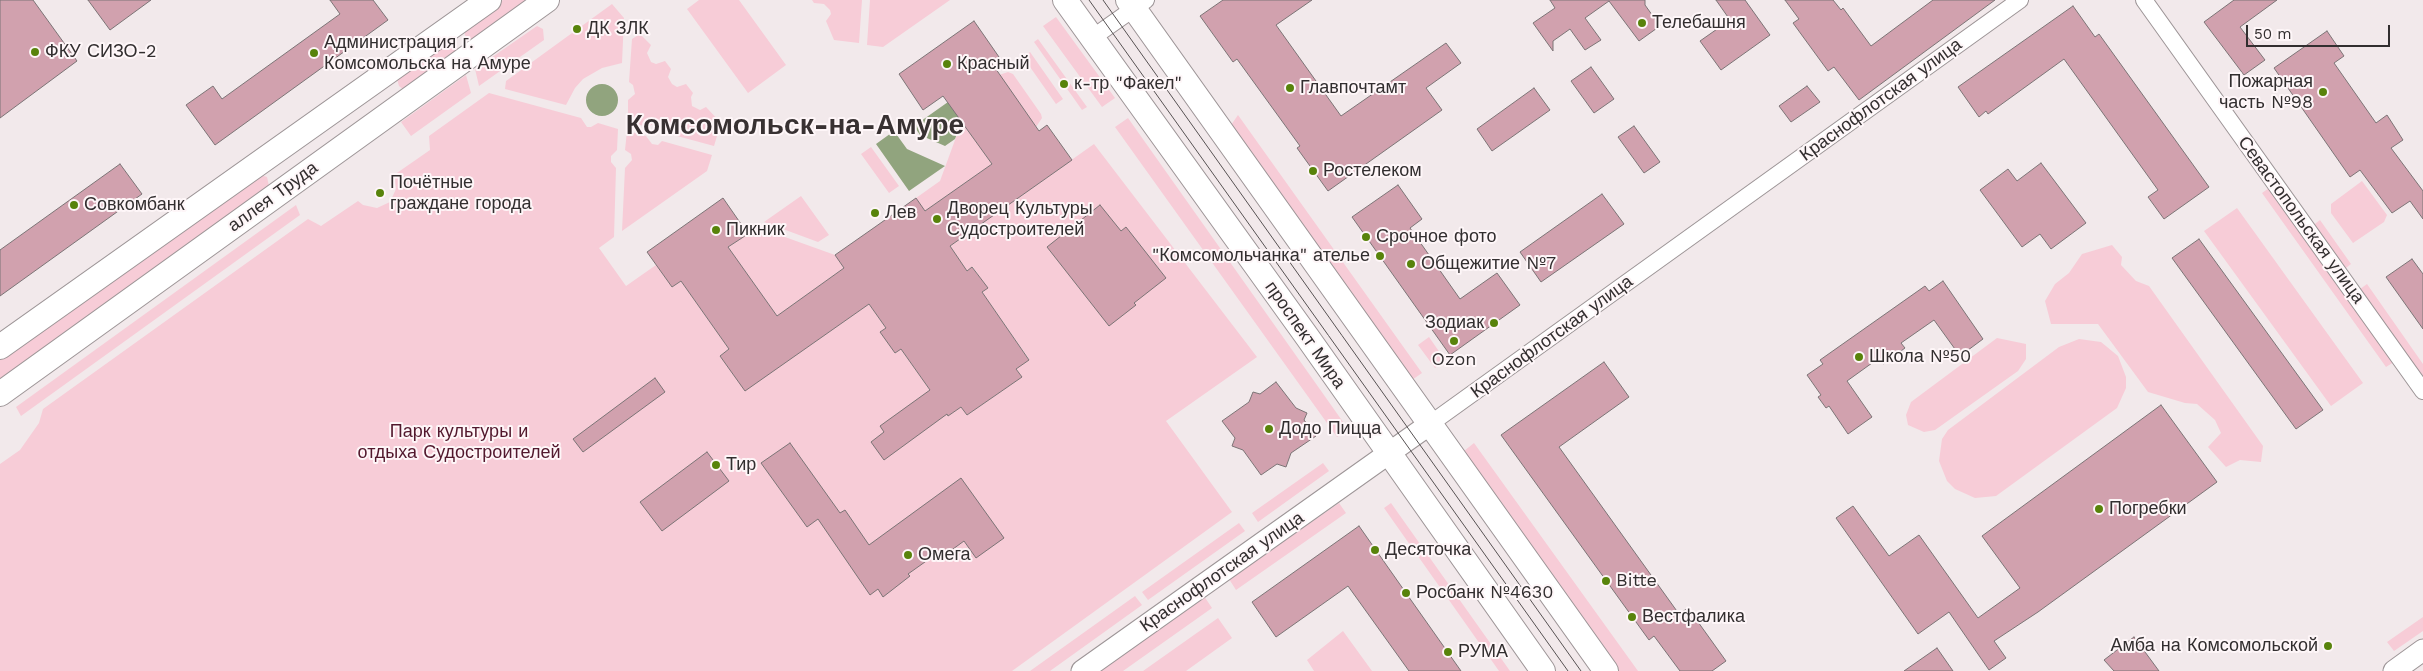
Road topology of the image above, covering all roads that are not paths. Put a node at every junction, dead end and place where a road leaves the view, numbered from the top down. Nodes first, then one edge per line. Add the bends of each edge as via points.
1 (490, 0) edge
2 (547, 0) edge
3 (1065, 0) edge
4 (2020, 0) edge
5 (2144, 0) edge
6 (1136, 3) edge
7 (1092, 38) junction
8 (324, 118) junction
9 (345, 146) junction
10 (0, 347) edge
11 (2423, 391) edge
12 (0, 394) edge
13 (1430, 424) junction
14 (1389, 454) junction
15 (2423, 650) edge
16 (1082, 671) edge
17 (1543, 671) edge
18 (1606, 671) edge
19 (2394, 671) edge

1 - 8 main road, аллея Труда
2 - 9 main road, аллея Труда
3 - 7 main road, проспект Мира
4 - 13 street, Краснофлотская улица
5 - 11 street, Севастопольская улица
6 - 7 street
6 - 13 main road
7 - 14 main road, проспект Мира
8 - 9 main road
8 - 10 main road, аллея Труда
9 - 12 main road, аллея Труда
13 - 14 street, Краснофлотская улица
13 - 18 main road
14 - 16 street, Краснофлотская улица
14 - 17 main road, проспект Мира
15 - 19 street

